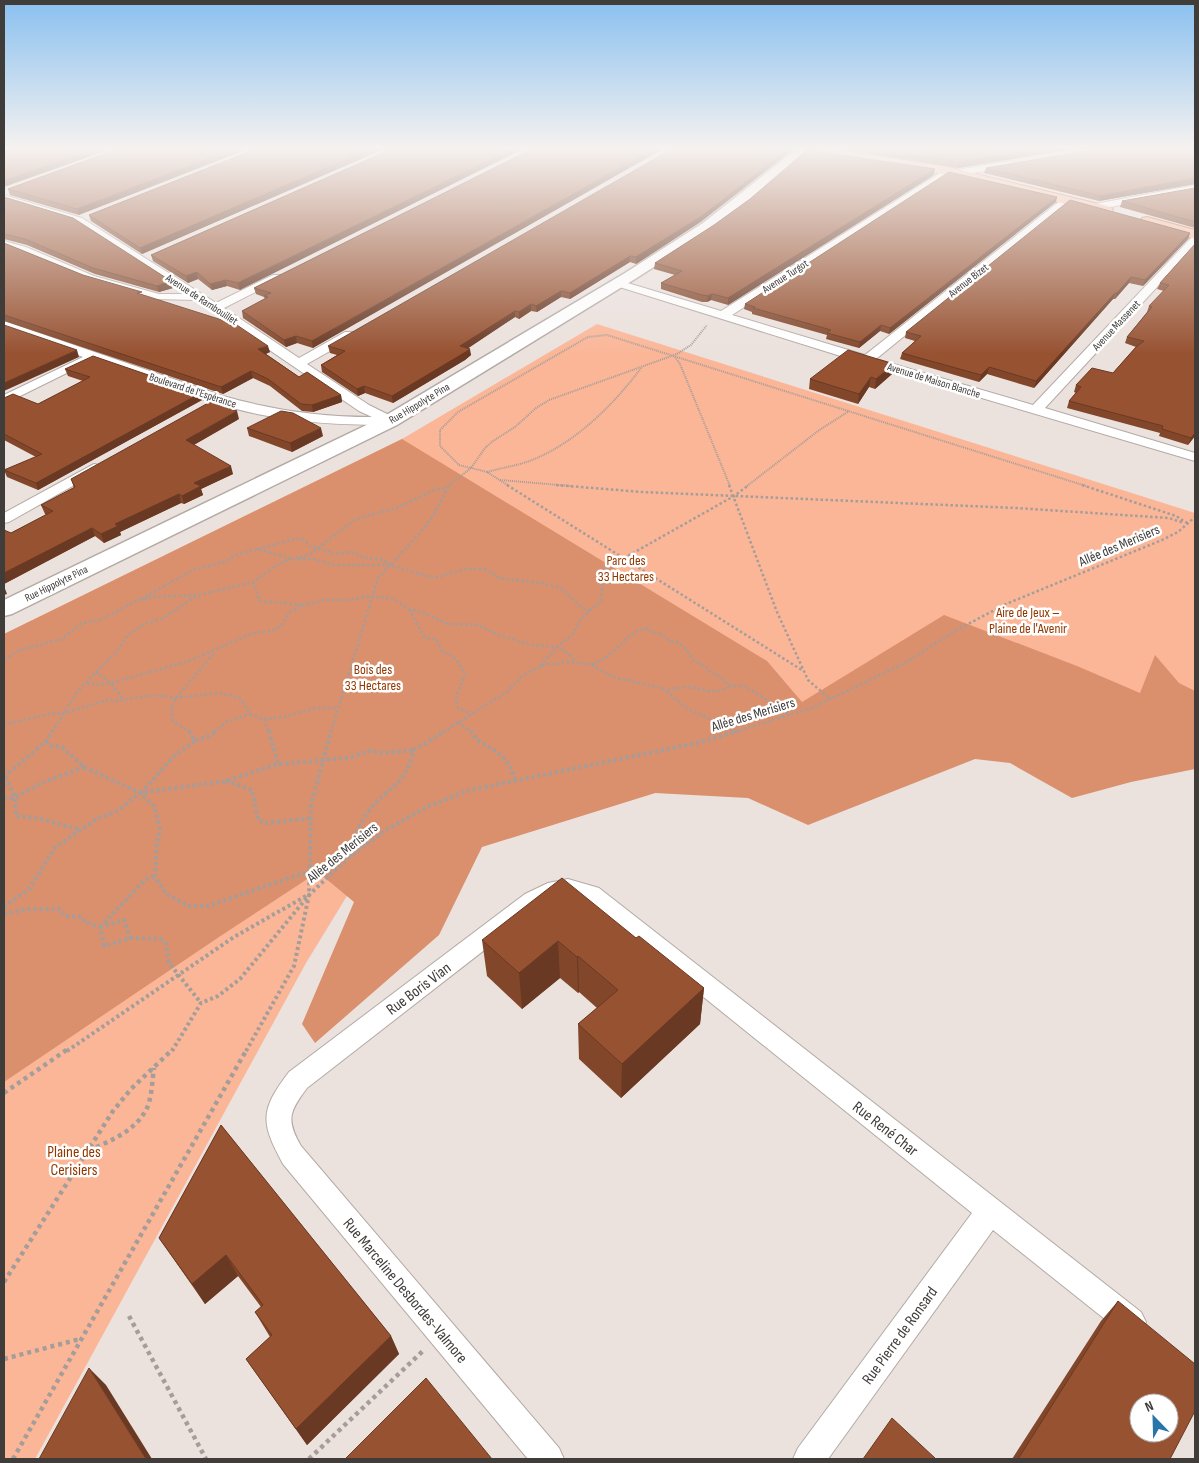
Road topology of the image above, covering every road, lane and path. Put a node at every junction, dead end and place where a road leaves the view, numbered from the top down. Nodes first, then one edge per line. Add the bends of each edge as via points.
1 (81, 217) edge
2 (720, 217) edge
3 (880, 217) edge
4 (1045, 217) edge
5 (1132, 217) edge
6 (1195, 235) edge
7 (1195, 240) edge
8 (4, 244) edge
9 (285, 273) edge
10 (617, 283) junction
11 (198, 297) junction
12 (216, 308) junction
13 (723, 315) junction
14 (4, 325) edge
15 (358, 330) edge
16 (93, 357) junction
17 (674, 357) junction
18 (867, 360) junction
19 (298, 364) junction
20 (641, 368) junction
21 (218, 399) junction
22 (4, 400) edge
23 (201, 408) edge
24 (1036, 410) junction
25 (849, 411) junction
26 (390, 421) junction
27 (1195, 457) edge
28 (107, 461) edge
29 (471, 468) junction
30 (487, 472) junction
31 (498, 480) junction
32 (447, 488) junction
33 (734, 496) junction
34 (1195, 517) edge
35 (4, 519) edge
36 (1188, 523) junction
37 (258, 549) junction
38 (316, 549) junction
39 (621, 558) junction
40 (293, 559) junction
41 (390, 564) junction
42 (253, 582) junction
43 (199, 595) junction
44 (372, 596) junction
45 (138, 600) junction
46 (304, 605) junction
47 (409, 608) junction
48 (4, 609) edge
49 (590, 611) junction
50 (557, 648) junction
51 (215, 651) junction
52 (4, 660) edge
53 (574, 662) junction
54 (592, 664) junction
55 (540, 666) junction
56 (96, 672) junction
57 (805, 672) junction
58 (111, 682) junction
59 (87, 683) junction
60 (732, 686) junction
61 (668, 691) junction
62 (176, 698) junction
63 (124, 699) junction
64 (830, 700) junction
65 (337, 708) junction
66 (65, 713) junction
67 (250, 714) junction
68 (471, 714) junction
69 (790, 716) junction
70 (264, 719) junction
71 (458, 722) junction
72 (4, 725) edge
73 (736, 732) junction
74 (46, 741) junction
75 (195, 741) junction
76 (414, 750) junction
77 (324, 759) junction
78 (278, 764) junction
79 (84, 767) junction
80 (4, 777) edge
81 (515, 780) junction
82 (226, 781) junction
83 (140, 794) junction
84 (15, 797) junction
85 (4, 799) edge
86 (311, 818) junction
87 (81, 830) junction
88 (349, 857) junction
89 (310, 871) junction
90 (155, 876) junction
91 (576, 888) joint
92 (309, 895) junction
93 (4, 907) edge
94 (4, 914) edge
95 (100, 927) junction
96 (130, 938) junction
97 (177, 975) junction
98 (201, 1003) junction
99 (154, 1068) junction
100 (4, 1093) edge
101 (278, 1114) joint
102 (88, 1150) junction
103 (990, 1210) junction
104 (4, 1282) edge
105 (129, 1316) dead end
106 (442, 1332) junction
107 (1148, 1336) edge
108 (81, 1339) junction
109 (4, 1360) edge
110 (12, 1459) edge
111 (206, 1459) edge
112 (309, 1459) edge
113 (548, 1459) edge
114 (809, 1459) edge

1 - 11 street, Avenue de Rambouillet via 146,258
2 - 10 main road, Rue Hippolyte Pina
3 - 13 street, Avenue Turgot
4 - 18 street, Avenue Bizet
5 - 6 main road
7 - 24 street, Avenue Massenet
8 - 11 street via 90,278 159,297
9 - 12 street
10 - 13 street, Avenue de Maison Blanche
10 - 26 main road, Rue Hippolyte Pina
11 - 12 street, Avenue de Rambouillet
12 - 19 street, Avenue de Rambouillet
13 - 17 path via 702,328 690,345
13 - 18 street, Avenue de Maison Blanche
14 - 16 street, Boulevard de l'Espérance
15 - 19 street
16 - 21 street, Boulevard de l'Espérance
16 - 22 street
17 - 20 path
17 - 25 path
17 - 29 path via 616,337 588,337 458,412 440,430 439,439 445,453 460,466
17 - 33 path via 680,364
18 - 24 street, Avenue de Maison Blanche
19 - 26 street, Avenue de Rambouillet via 364,408
20 - 29 path via 549,400 485,448
20 - 30 path via 603,409 554,450 529,461
21 - 23 street
21 - 26 street, Boulevard de l'Espérance via 284,415 332,422
24 - 27 street, Avenue de Maison Blanche
25 - 33 path
25 - 36 path via 1140,503
26 - 48 main road, Rue Hippolyte Pina
28 - 35 street
29 - 30 path
29 - 32 path
30 - 31 path
31 - 33 path
31 - 39 path
32 - 38 path via 434,490 399,507 356,519
32 - 41 path via 433,516
33 - 36 path via 1016,508 1169,518
33 - 39 path
33 - 57 path via 766,585
34 - 36 path, Allée des Merisiers
36 - 64 path, Allée des Merisiers via 1162,540 1006,604 953,632 905,663
37 - 38 path via 295,539 302,539
37 - 40 path
37 - 45 path via 193,570
38 - 40 path
38 - 41 path via 334,554 352,552
39 - 49 path via 603,570 601,601
39 - 57 path
40 - 41 path via 314,558 333,565
40 - 42 path via 280,563
41 - 44 path via 378,578
41 - 49 path via 430,577 465,569 485,569 499,578 561,588
42 - 43 path
42 - 46 path via 260,601
43 - 45 path
43 - 56 path via 161,619 142,625 126,637
44 - 46 path
44 - 47 path via 394,599
44 - 65 path
45 - 52 path via 100,620 82,624 62,639 19,650
46 - 51 path via 289,613 282,625 274,630 250,634
47 - 50 path via 448,624 478,625 531,645
47 - 68 path via 424,637 437,640 442,651 456,659 465,674 456,698 458,708
49 - 50 path via 580,620 573,634
50 - 53 path via 568,653
50 - 55 path
51 - 58 path
51 - 62 path
53 - 54 path
53 - 55 path
54 - 60 path via 607,659 633,631 648,628 678,643 694,661
54 - 61 path via 614,678 654,684
55 - 68 path
56 - 58 path
56 - 59 path
57 - 64 path via 808,680
58 - 59 path
58 - 63 path
59 - 66 path via 78,691
60 - 61 path via 713,693 695,687
60 - 69 path via 745,686
61 - 73 path via 688,710 727,725
62 - 63 path via 154,695
62 - 67 path via 217,693 239,697
62 - 75 path via 171,708 174,721 188,729
63 - 66 path via 107,700
64 - 69 path, Allée des Merisiers
65 - 70 path via 317,708
65 - 77 path
66 - 72 path
66 - 74 path
67 - 70 path
67 - 75 path via 226,722 209,736
68 - 71 path
69 - 73 path, Allée des Merisiers
70 - 78 path via 272,736
71 - 76 path
71 - 81 path via 514,770
73 - 81 path, Allée des Merisiers
74 - 79 path via 51,746 62,746
74 - 80 path
75 - 83 path via 174,756
76 - 77 path via 369,751 349,758
76 - 88 path via 411,766 397,786 371,808 356,830
77 - 78 path
77 - 86 path via 311,805
78 - 82 path
79 - 83 path
79 - 84 path
80 - 84 path
81 - 88 path, Allée des Merisiers via 470,790 429,806 389,828
82 - 83 path
82 - 86 path via 252,790 258,820 268,823
83 - 87 path via 117,812 96,819
83 - 90 path via 154,806 160,829
84 - 85 path
84 - 87 path via 16,816
86 - 89 path
87 - 93 path via 56,848 29,889
88 - 92 path, Allée des Merisiers
89 - 90 path via 208,906 189,906 166,894
89 - 92 path
90 - 95 path via 145,880
91 - 101 street, Rue Boris Vian via 550,890 533,900 298,1080
91 - 103 street, Rue René Char via 599,900
92 - 97 path via 250,927
92 - 98 path via 240,979 218,996
92 - 108 path via 294,966
94 - 95 path via 60,908 66,916 82,916 85,922
95 - 96 path via 124,920
95 - 96 path via 104,946
96 - 97 path via 162,939 169,963
97 - 98 path
97 - 100 path
98 - 99 path via 170,1054
99 - 102 path via 113,1111
99 - 102 path via 147,1109 111,1141
101 - 106 street, Rue Marceline Desbordes-Valmore via 279,1132 292,1155
102 - 104 path
103 - 107 street, Rue René Char
103 - 114 street, Rue Pierre de Ronsard
105 - 111 path
106 - 112 path
106 - 113 street, Rue Marceline Desbordes-Valmore
108 - 109 path
108 - 110 path

